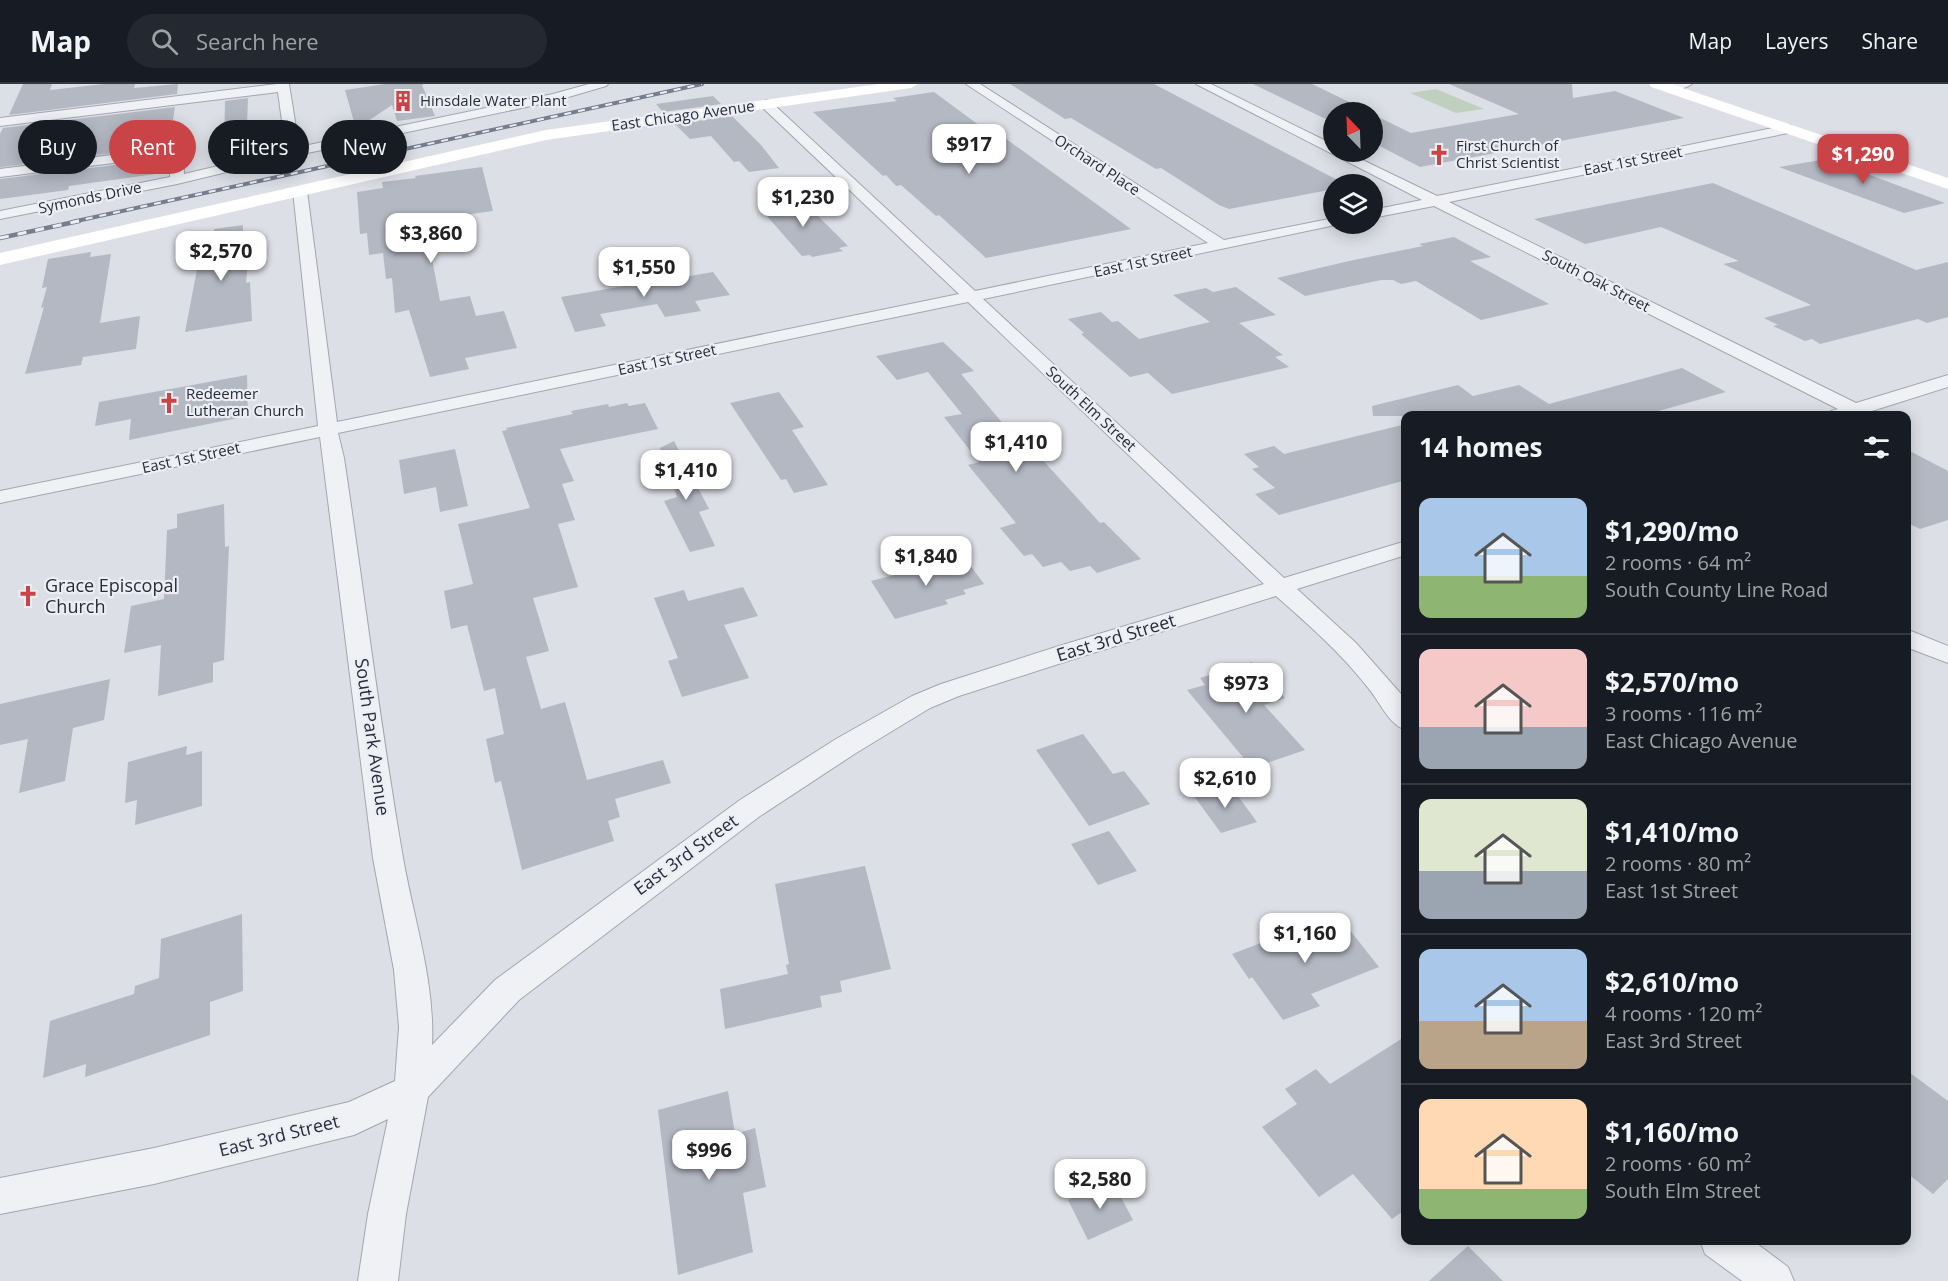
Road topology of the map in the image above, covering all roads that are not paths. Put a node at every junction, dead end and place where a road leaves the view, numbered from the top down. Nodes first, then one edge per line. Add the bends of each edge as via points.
1 (602, 84) edge
2 (911, 84) edge
3 (972, 84) edge
4 (1202, 84) edge
5 (1686, 84) edge
6 (1660, 85) edge
7 (283, 86) edge
8 (766, 104) junction
9 (288, 120) edge
10 (0, 122) edge
11 (1788, 129) junction
12 (1323, 145) edge
13 (309, 149) edge
14 (1357, 162) edge
15 (0, 173) edge
16 (208, 173) edge
17 (177, 180) junction
18 (1948, 184) edge
19 (300, 191) junction
20 (1435, 201) junction
21 (1383, 212) edge
22 (0, 215) edge
23 (1323, 224) edge
24 (1221, 245) junction
25 (0, 259) edge
26 (972, 297) junction
27 (1948, 381) edge
28 (1842, 411) edge
29 (1852, 411) edge
30 (328, 430) junction
31 (0, 497) edge
32 (1401, 549) edge
33 (1279, 586) junction
34 (1911, 639) edge
35 (1948, 655) edge
36 (1401, 713) edge
37 (412, 1090) junction
38 (0, 1196) edge
39 (1726, 1245) edge
40 (378, 1281) edge
41 (1774, 1281) edge

1 - 13 street, Symonds Drive
2 - 8 main road, East Chicago Avenue
3 - 24 street, Orchard Place
4 - 12 street, South Oak Street
5 - 6 street
6 - 11 main road
7 - 9 street
7 - 10 street
8 - 19 main road, East Chicago Avenue via 546,135
8 - 26 street, South Elm Street
11 - 18 main road
11 - 20 street, East 1st Street
14 - 20 street, South Oak Street
15 - 17 street via 176,152
16 - 17 street, Symonds Drive
17 - 22 street, Symonds Drive
19 - 25 main road, East Chicago Avenue
19 - 30 street, South Park Avenue
20 - 21 street, East 1st Street
20 - 28 street, South Oak Street
23 - 24 street, East 1st Street
24 - 26 street, East 1st Street
26 - 30 street, East 1st Street
26 - 33 street, South Elm Street
27 - 29 street
30 - 31 street, East 1st Street
30 - 37 street, South Park Avenue via 388,858 410,970 416,1027
32 - 33 street, East 3rd Street
33 - 36 street, South Elm Street via 1366,665
33 - 37 street, East 3rd Street via 921,702 750,808 507,990
34 - 35 street
37 - 38 street, East 3rd Street via 354,1118 269,1140
37 - 40 street, South Park Avenue
39 - 41 street

